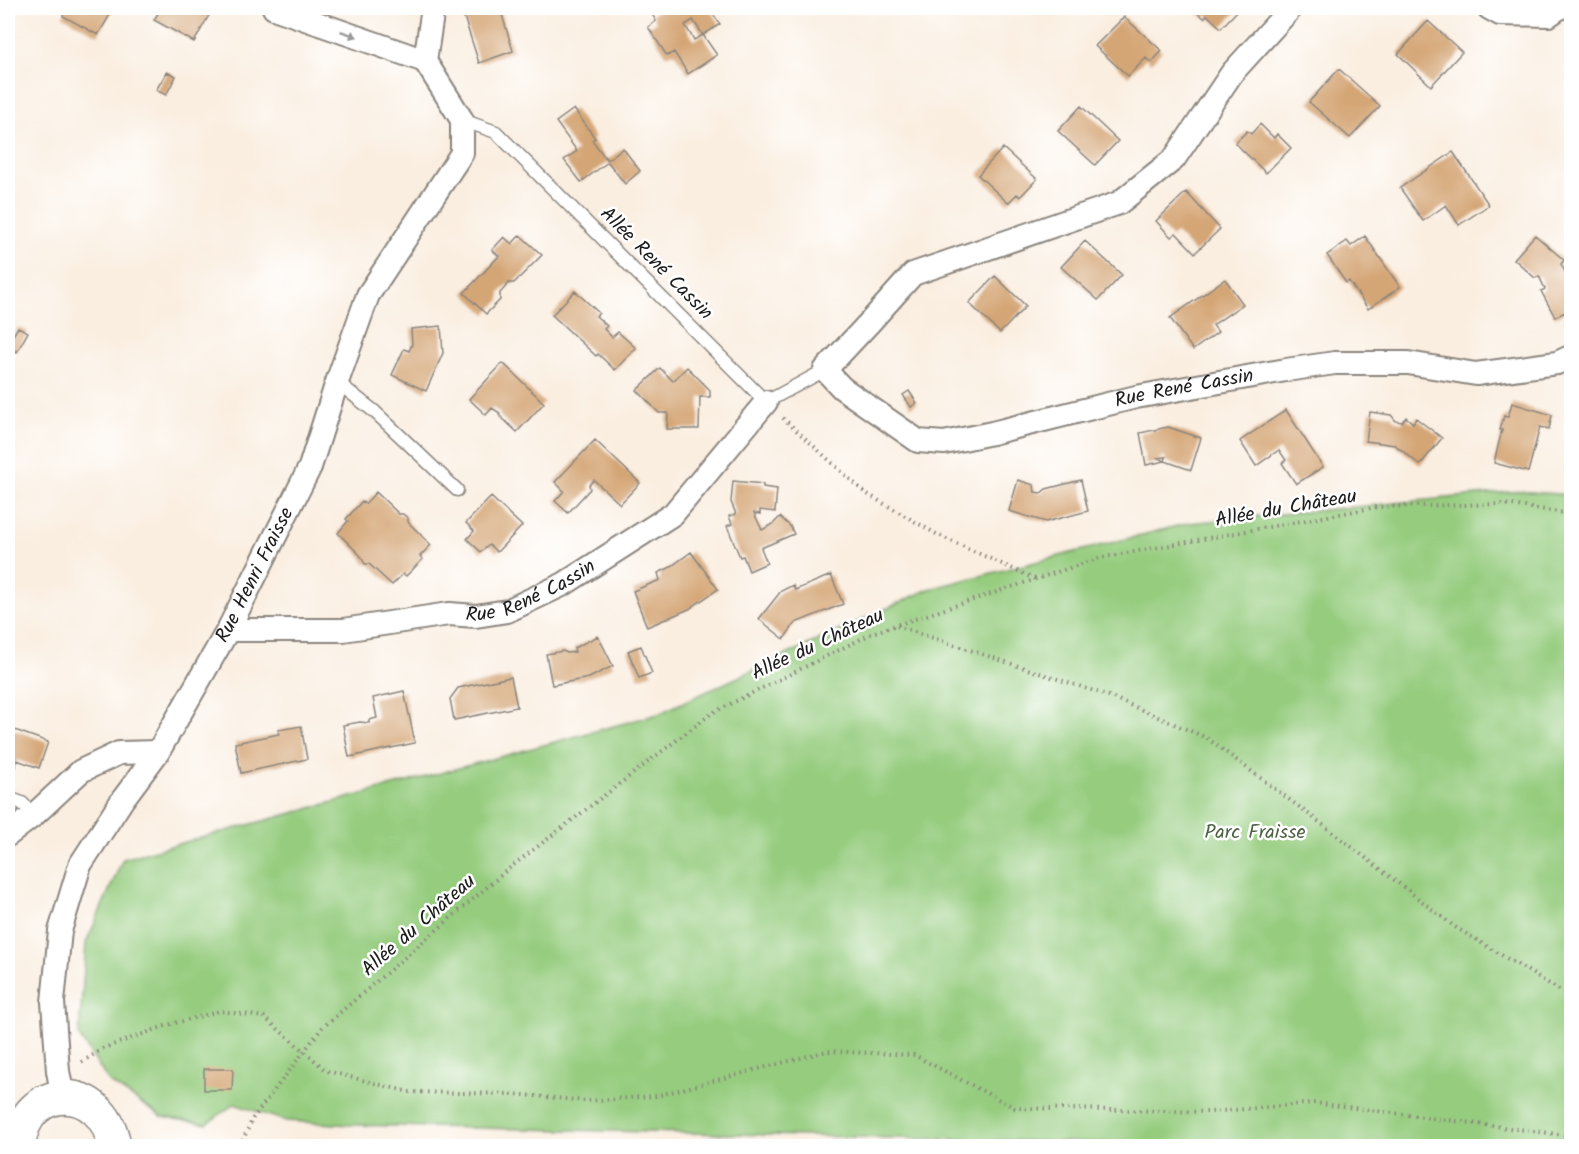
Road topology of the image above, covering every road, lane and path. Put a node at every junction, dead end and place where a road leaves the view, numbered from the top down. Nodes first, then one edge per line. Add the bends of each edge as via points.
1 (274, 8) edge
2 (434, 8) edge
3 (1291, 8) edge
4 (1489, 8) edge
5 (1559, 8) edge
6 (425, 60) junction
7 (462, 120) junction
8 (1572, 356) edge
9 (825, 370) junction
10 (337, 382) junction
11 (766, 402) junction
12 (457, 490) dead end
13 (1572, 514) edge
14 (1036, 579) junction
15 (896, 625) junction
16 (228, 630) junction
17 (158, 752) junction
18 (8, 798) edge
19 (34, 815) junction
20 (8, 835) edge
21 (1572, 995) edge
22 (304, 1052) junction
23 (60, 1084) junction
24 (1572, 1136) edge
25 (15, 1145) edge
26 (114, 1146) edge
27 (240, 1146) edge

1 -> 6 street
2 - 6 street
3 - 9 street via 1232,74 1174,159 1119,203 913,274
4 - 5 street via 1500,14 1549,15
6 - 7 street
7 - 10 street, Rue Henri Fraisse via 462,153 368,295
7 - 11 lane, Allée René Cassin via 496,132
8 - 9 street, Rue René Cassin via 1557,363 1476,374 1408,363 1335,363 1136,397 944,443 918,441 842,388
9 - 11 lane
10 - 12 lane via 375,412
10 - 16 street, Rue Henri Fraisse via 310,467
11 - 14 path via 864,492 938,535
11 - 16 street, Rue René Cassin via 674,514 564,584 507,611 476,616 449,614 343,630
13 - 14 path, Allée du Château via 1505,504 1377,507 1100,558
14 - 15 path, Allée du Château
15 - 21 path via 1109,696 1207,738 1455,927
15 - 22 path, Allée du Château via 712,712 507,870 322,1028
16 - 17 street, Rue Henri Fraisse
17 - 19 street via 119,753 81,771
17 - 23 street, Rue Henri Fraisse via 80,865 60,932 52,1002
18 - 19 lane via 22,803
19 - 20 street
22 - 23 path via 264,1017 220,1011 104,1048 82,1062
22 - 24 path via 327,1071 409,1092 513,1094 587,1101 656,1096 827,1051 914,1056 1015,1108 1210,1112 1315,1103
22 - 27 path, Allée du Château via 253,1118
23 - 25 main road via 49,1101 27,1118
23 - 26 main road via 105,1119

